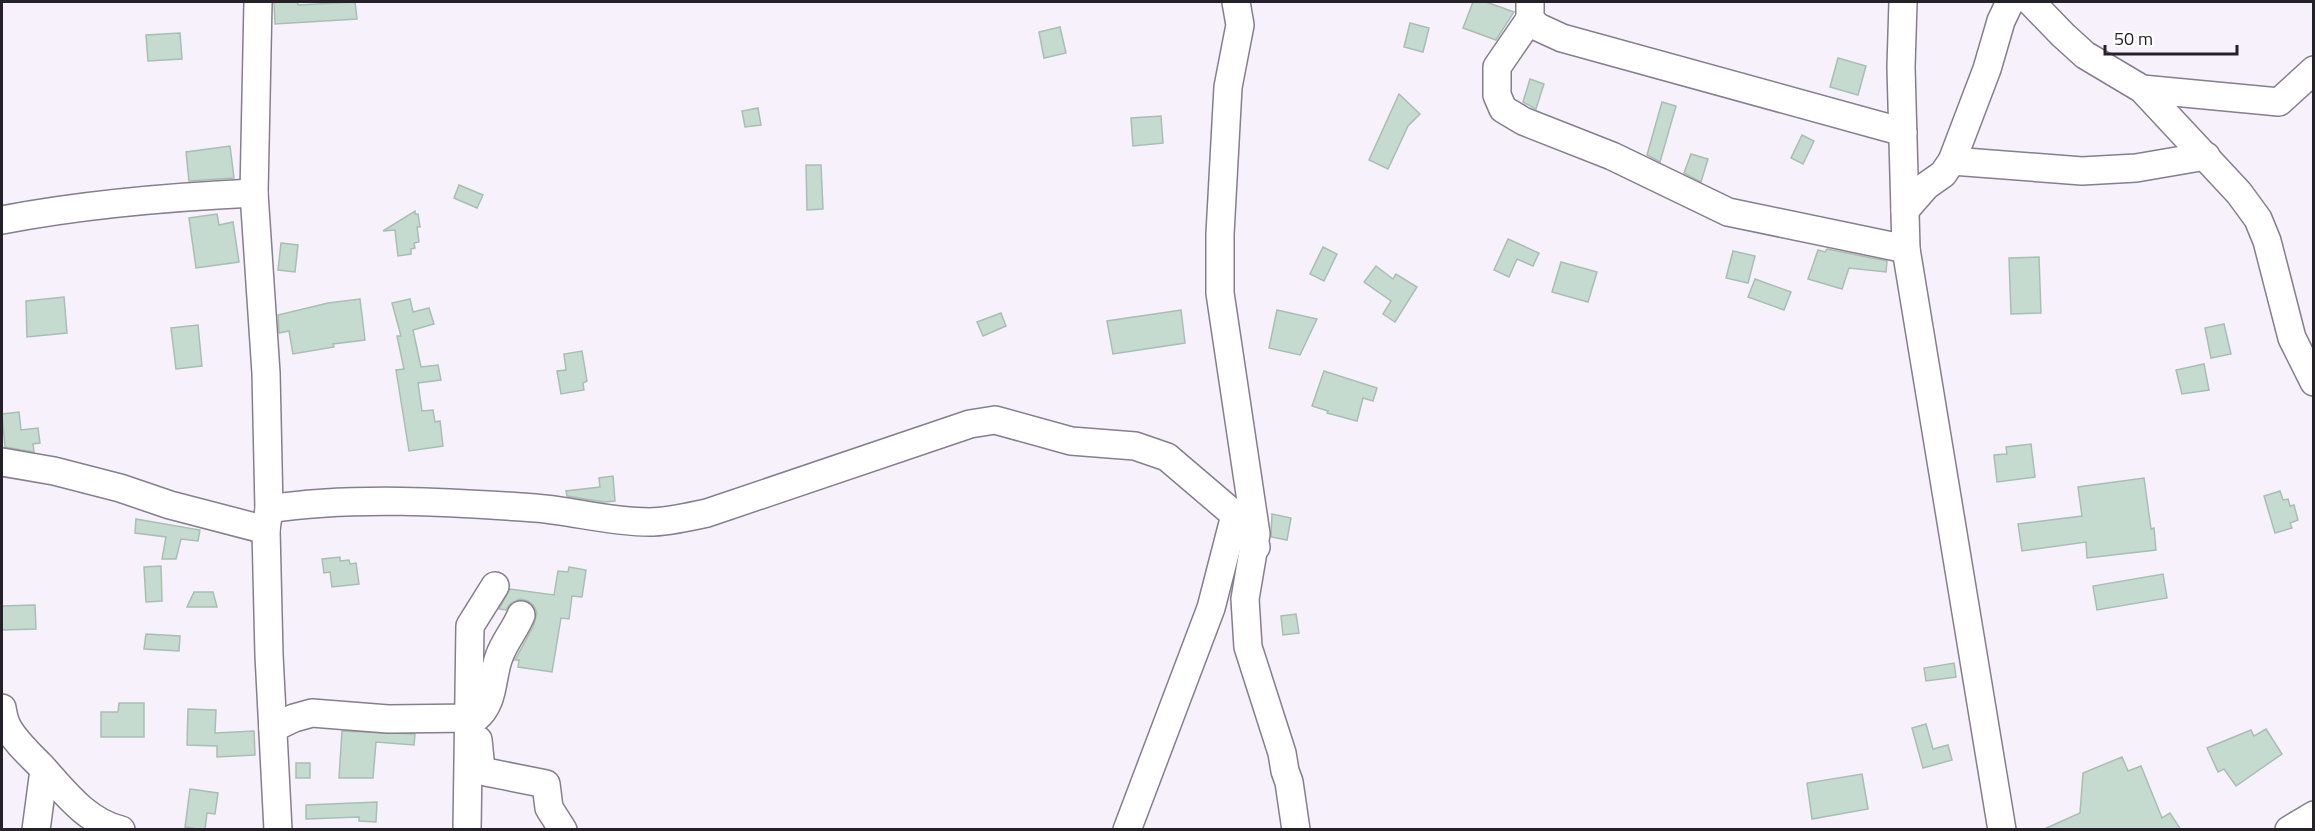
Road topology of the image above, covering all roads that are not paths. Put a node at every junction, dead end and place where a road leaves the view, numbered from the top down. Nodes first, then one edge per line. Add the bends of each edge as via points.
1 (258, 2) edge
2 (1236, 2) edge
3 (1903, 2) edge
4 (2010, 2) edge
5 (2031, 2) edge
6 (1530, 10) edge
7 (2313, 70) edge
8 (2142, 89) junction
9 (1903, 132) junction
10 (2206, 156) junction
11 (1952, 161) junction
12 (254, 194) junction
13 (1905, 210) junction
14 (2, 220) edge
15 (1906, 249) junction
16 (2313, 382) edge
17 (2, 462) edge
18 (1235, 515) junction
19 (268, 520) junction
20 (1256, 546) junction
21 (495, 586) dead end
22 (521, 615) dead end
23 (2, 708) edge
24 (472, 718) junction
25 (273, 728) junction
26 (44, 770) junction
27 (2313, 815) edge
28 (36, 830) edge
29 (121, 830) edge
30 (278, 830) edge
31 (467, 830) edge
32 (563, 830) edge
33 (1127, 830) edge
34 (1296, 830) edge
35 (2002, 830) edge
36 (2289, 830) edge

1 - 12 street
2 - 20 street via 1240,26 1228,87 1220,293
3 - 9 street
4 - 11 street
5 - 8 street via 2085,55
6 - 9 street via 1538,27 1562,38
6 - 15 street via 1497,68 1497,95 1503,109 1728,212
7 - 8 street via 2279,102
8 - 10 street
9 - 13 street
10 - 11 street via 2136,168 2082,171
10 - 16 street via 2258,219 2292,338
11 - 13 street
12 - 14 street via 166,198
12 - 19 street via 266,373
13 - 15 street
15 - 35 street
17 - 19 street via 54,471 170,505
18 - 19 street via 1167,457 1135,446 1071,441 995,420 970,424 707,513 674,520 650,522 536,508 404,502 305,504
18 - 20 street
18 - 33 street via 1211,608
19 - 25 street
20 - 34 street via 1245,599 1248,647 1282,753
21 - 24 street via 470,626
22 - 24 street via 499,656 486,709
23 - 26 street via 14,737
24 - 25 street via 388,719 312,714
24 - 31 street
24 - 32 street via 481,769 546,784 549,808
25 - 30 street
26 - 28 street
26 - 29 street via 82,810
27 - 36 street

